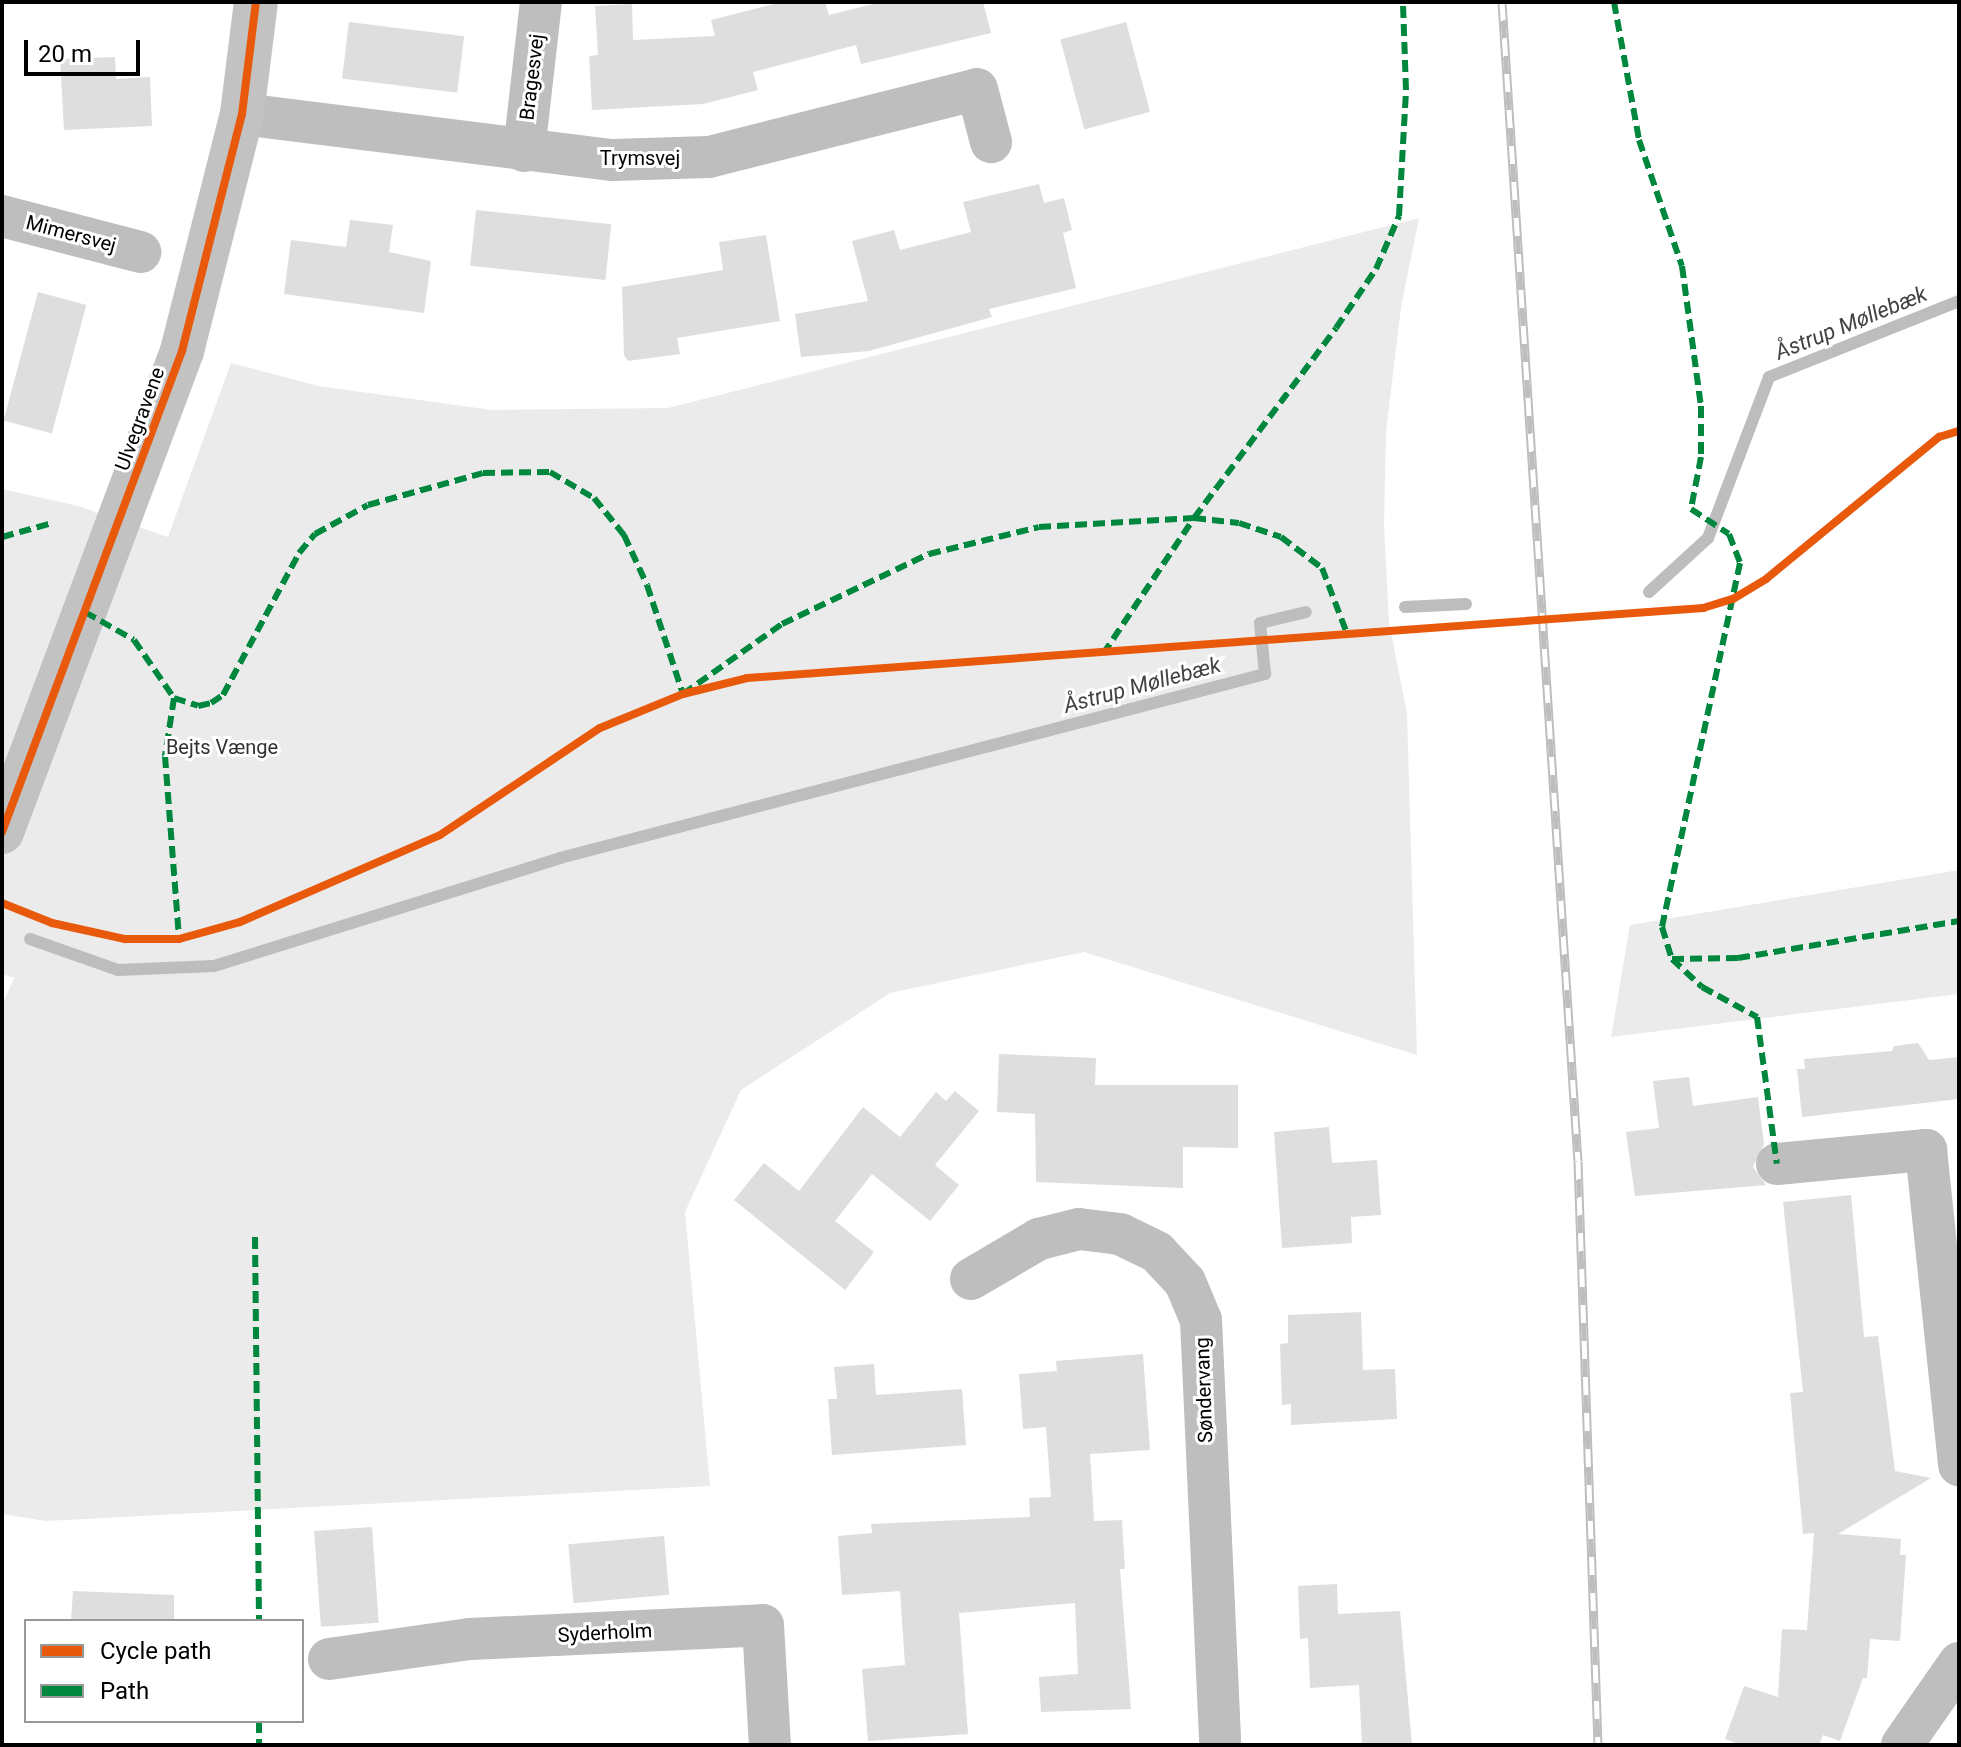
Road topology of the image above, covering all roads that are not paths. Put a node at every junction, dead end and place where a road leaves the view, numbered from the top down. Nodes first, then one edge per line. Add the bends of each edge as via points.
1 (256, 2) edge
2 (541, 2) edge
3 (242, 114) junction
4 (991, 142) dead end
5 (524, 151) junction
6 (2, 216) edge
7 (140, 252) dead end
8 (2, 832) edge
9 (1777, 1164) dead end
10 (971, 1279) dead end
11 (1959, 1465) edge
12 (329, 1659) dead end
13 (1959, 1663) edge
14 (770, 1745) edge
15 (1220, 1745) edge
16 (1902, 1745) edge

1 - 3 street, Ulvegravene
2 - 5 street, Bragesvej
3 - 5 street, Trymsvej
3 - 8 street, Ulvegravene via 182,351
4 - 5 street, Trymsvej via 977,89 709,157 613,160
6 - 7 street, Mimersvej
9 - 11 street via 1926,1150
10 - 15 street, Søndervang via 1039,1239 1079,1229 1120,1234 1145,1246 1185,1282 1201,1320
12 - 14 street, Syderholm via 470,1639 763,1625
13 - 16 street

